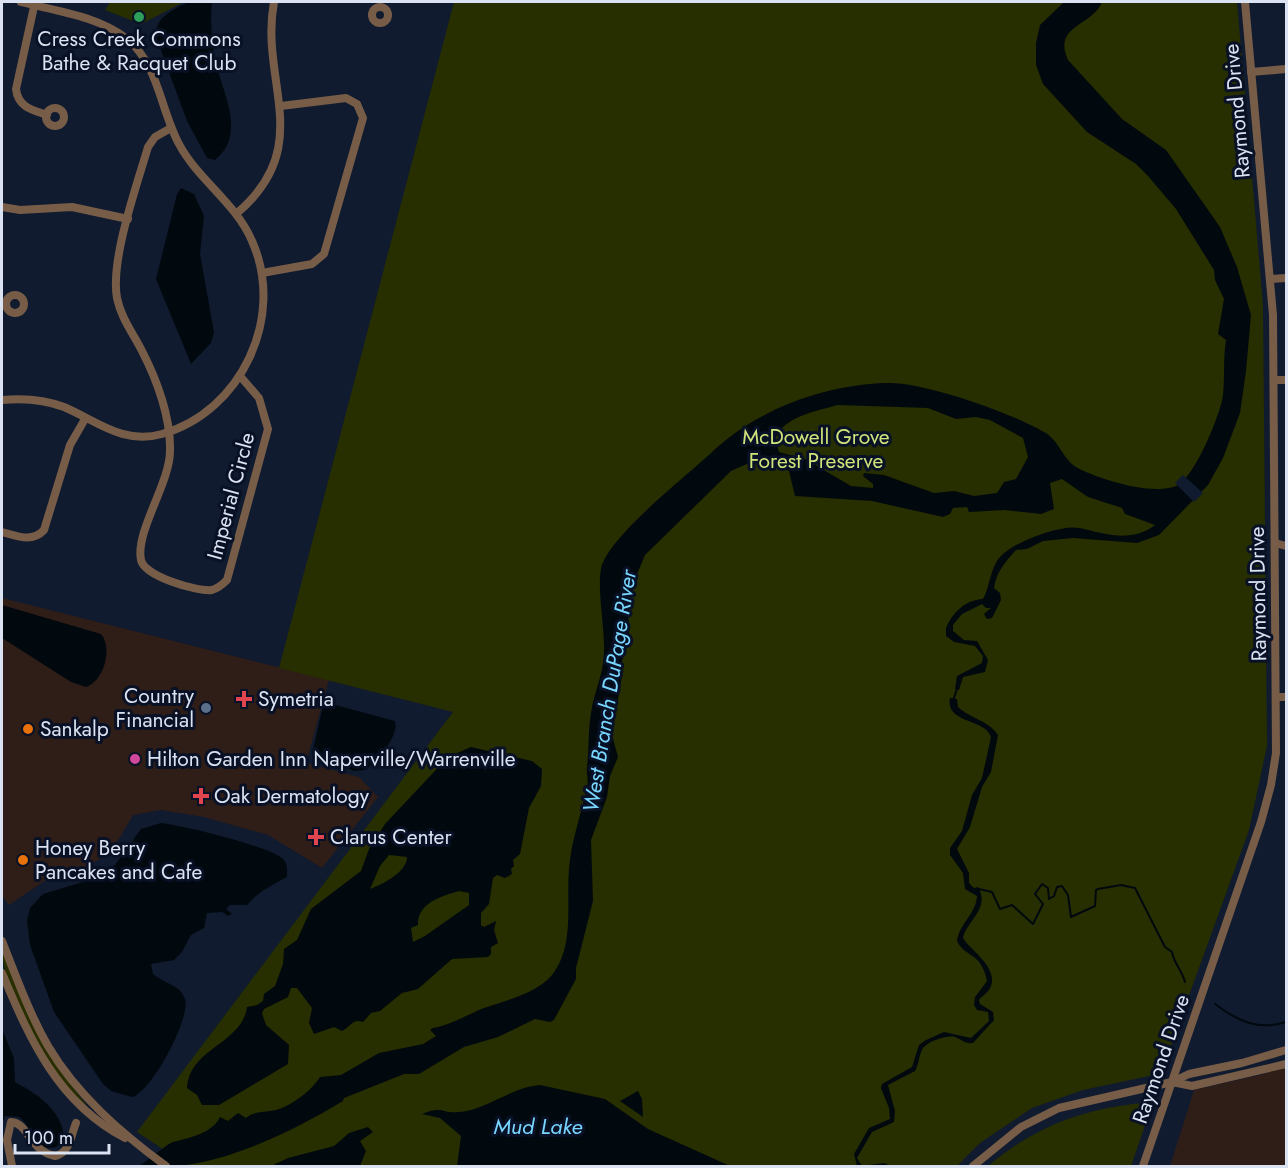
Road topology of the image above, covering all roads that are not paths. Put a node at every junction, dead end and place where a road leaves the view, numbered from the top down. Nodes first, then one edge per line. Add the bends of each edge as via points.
1 (21, 2) edge
2 (274, 2) edge
3 (1245, 2) edge
4 (35, 3) edge
5 (1287, 69) edge
6 (1251, 72) junction
7 (281, 106) junction
8 (47, 115) dead end
9 (171, 128) junction
10 (2, 207) edge
11 (236, 214) junction
12 (128, 219) junction
13 (262, 273) junction
14 (1287, 278) edge
15 (1271, 279) junction
16 (240, 376) junction
17 (1274, 380) junction
18 (1287, 380) edge
19 (2, 400) edge
20 (85, 419) junction
21 (169, 432) junction
22 (2, 532) edge
23 (1275, 543) junction
24 (1287, 546) edge
25 (1287, 690) edge
26 (1277, 694) junction
27 (1287, 697) edge
28 (2, 941) edge
29 (2, 973) edge
30 (1287, 1050) edge
31 (1287, 1064) edge
32 (1172, 1082) junction
33 (76, 1123) dead end
34 (135, 1143) junction
35 (12, 1167) edge
36 (166, 1167) edge
37 (973, 1167) edge
38 (1143, 1167) edge

1 - 4 street
2 - 7 street via 272,36
3 - 6 street, Raymond Drive
4 - 8 street via 16,89 17,98 25,107
4 - 9 street via 111,28 129,40 153,73
5 - 6 street
6 - 15 street, Raymond Drive
7 - 11 street via 280,136 273,163 259,189
7 - 13 street via 346,98 357,104 363,118 324,254 312,264
9 - 11 street via 197,173
9 - 12 street via 155,137 148,147
10 - 12 street via 85,208
11 - 13 street via 252,241
12 - 21 street via 117,270 117,297 156,385
13 - 16 street via 259,334
14 - 15 street
15 - 17 street, Raymond Drive
16 - 21 street via 206,412
16 - 21 street, Imperial Circle via 264,407 267,438 231,570 217,588 203,589 154,576 141,560 170,462
17 - 18 street
17 - 23 street, Raymond Drive
19 - 20 street via 47,401
20 - 21 street via 132,436
20 - 22 street via 70,445 44,530 27,538
23 - 24 street
23 - 26 street, Raymond Drive
25 - 26 street
26 - 27 street
26 - 32 street, Raymond Drive via 1276,753 1268,800
28 - 34 street via 39,1028 63,1070
29 - 34 street via 27,1034 53,1078 108,1129
30 - 32 street
31 - 32 street via 1190,1086
32 - 37 street via 1047,1113 1005,1138
32 - 38 street, Raymond Drive
33 - 35 street via 63,1154 55,1156 37,1149 22,1127 11,1122 7,1140
34 - 36 street

